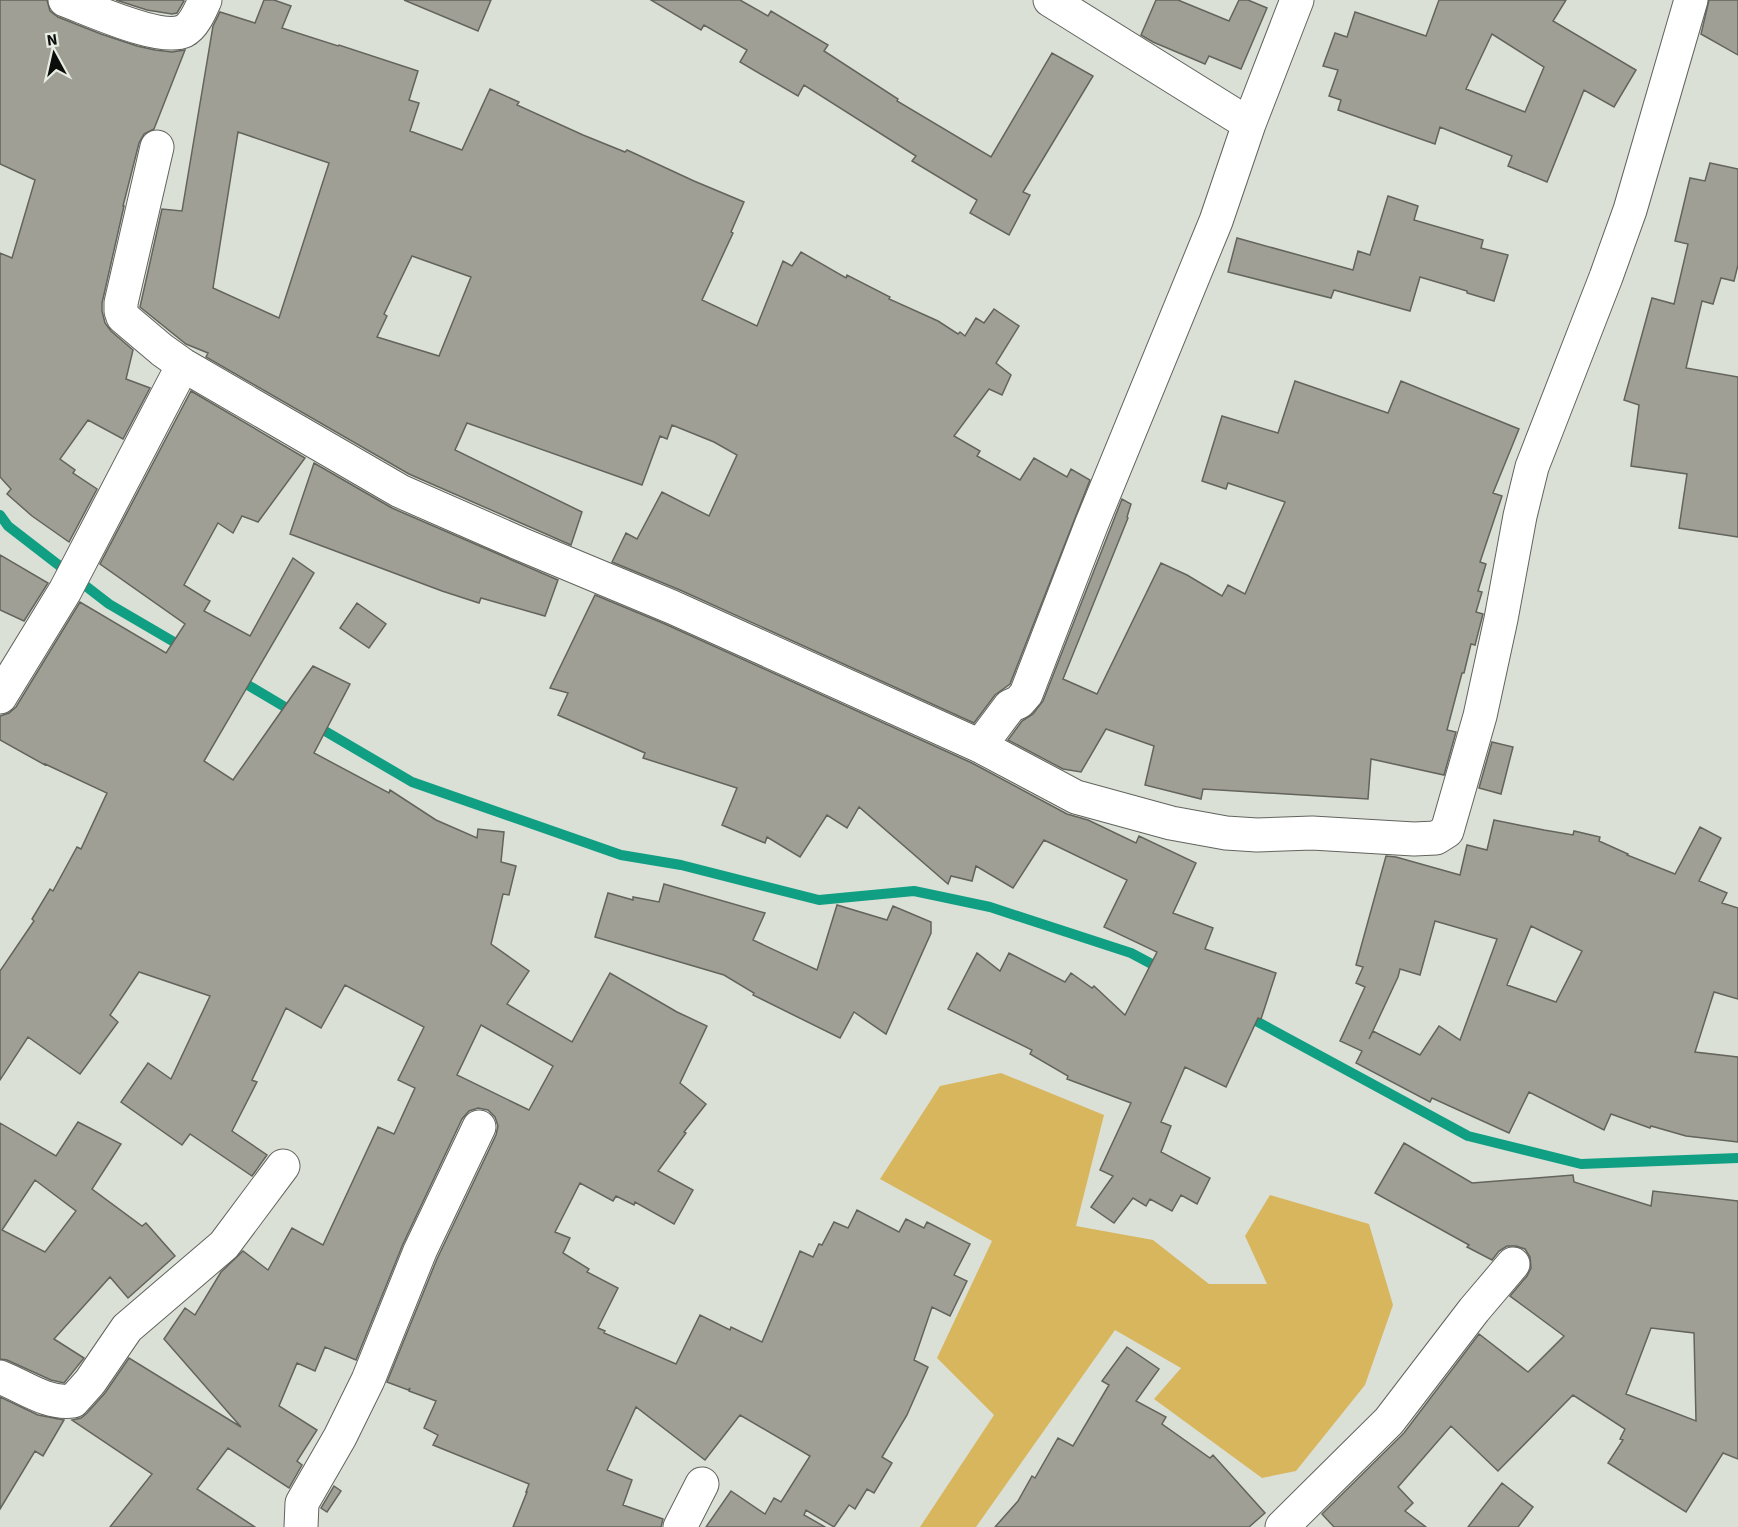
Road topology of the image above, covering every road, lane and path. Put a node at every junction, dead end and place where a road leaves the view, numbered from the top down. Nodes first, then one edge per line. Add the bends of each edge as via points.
1 (65, 0) edge
2 (205, 0) edge
3 (1050, 0) edge
4 (1297, 0) edge
5 (1691, 0) edge
6 (1249, 124) junction
7 (157, 147) dead end
8 (183, 365) junction
9 (0, 697) edge
10 (980, 746) junction
11 (479, 1127) dead end
12 (283, 1166) dead end
13 (1513, 1264) dead end
14 (0, 1377) edge
15 (702, 1484) dead end
16 (301, 1527) edge
17 (680, 1527) edge
18 (1282, 1527) edge

1 - 2 street via 141,29 171,33 185,30
3 - 6 street
4 - 6 street
5 - 10 street via 1630,210 1532,467 1479,716 1447,831 1436,838 1414,839 1312,833 1257,835 1171,823 1076,797
6 - 10 street via 1216,221 1026,694 1010,706
7 - 8 street via 121,311 148,339
8 - 9 street via 65,591
8 - 10 street via 400,491 672,607
11 - 16 street via 420,1251 368,1380 302,1503
12 - 14 street via 224,1245 127,1328 73,1401 61,1403
13 - 18 street via 1389,1420
15 - 17 street

